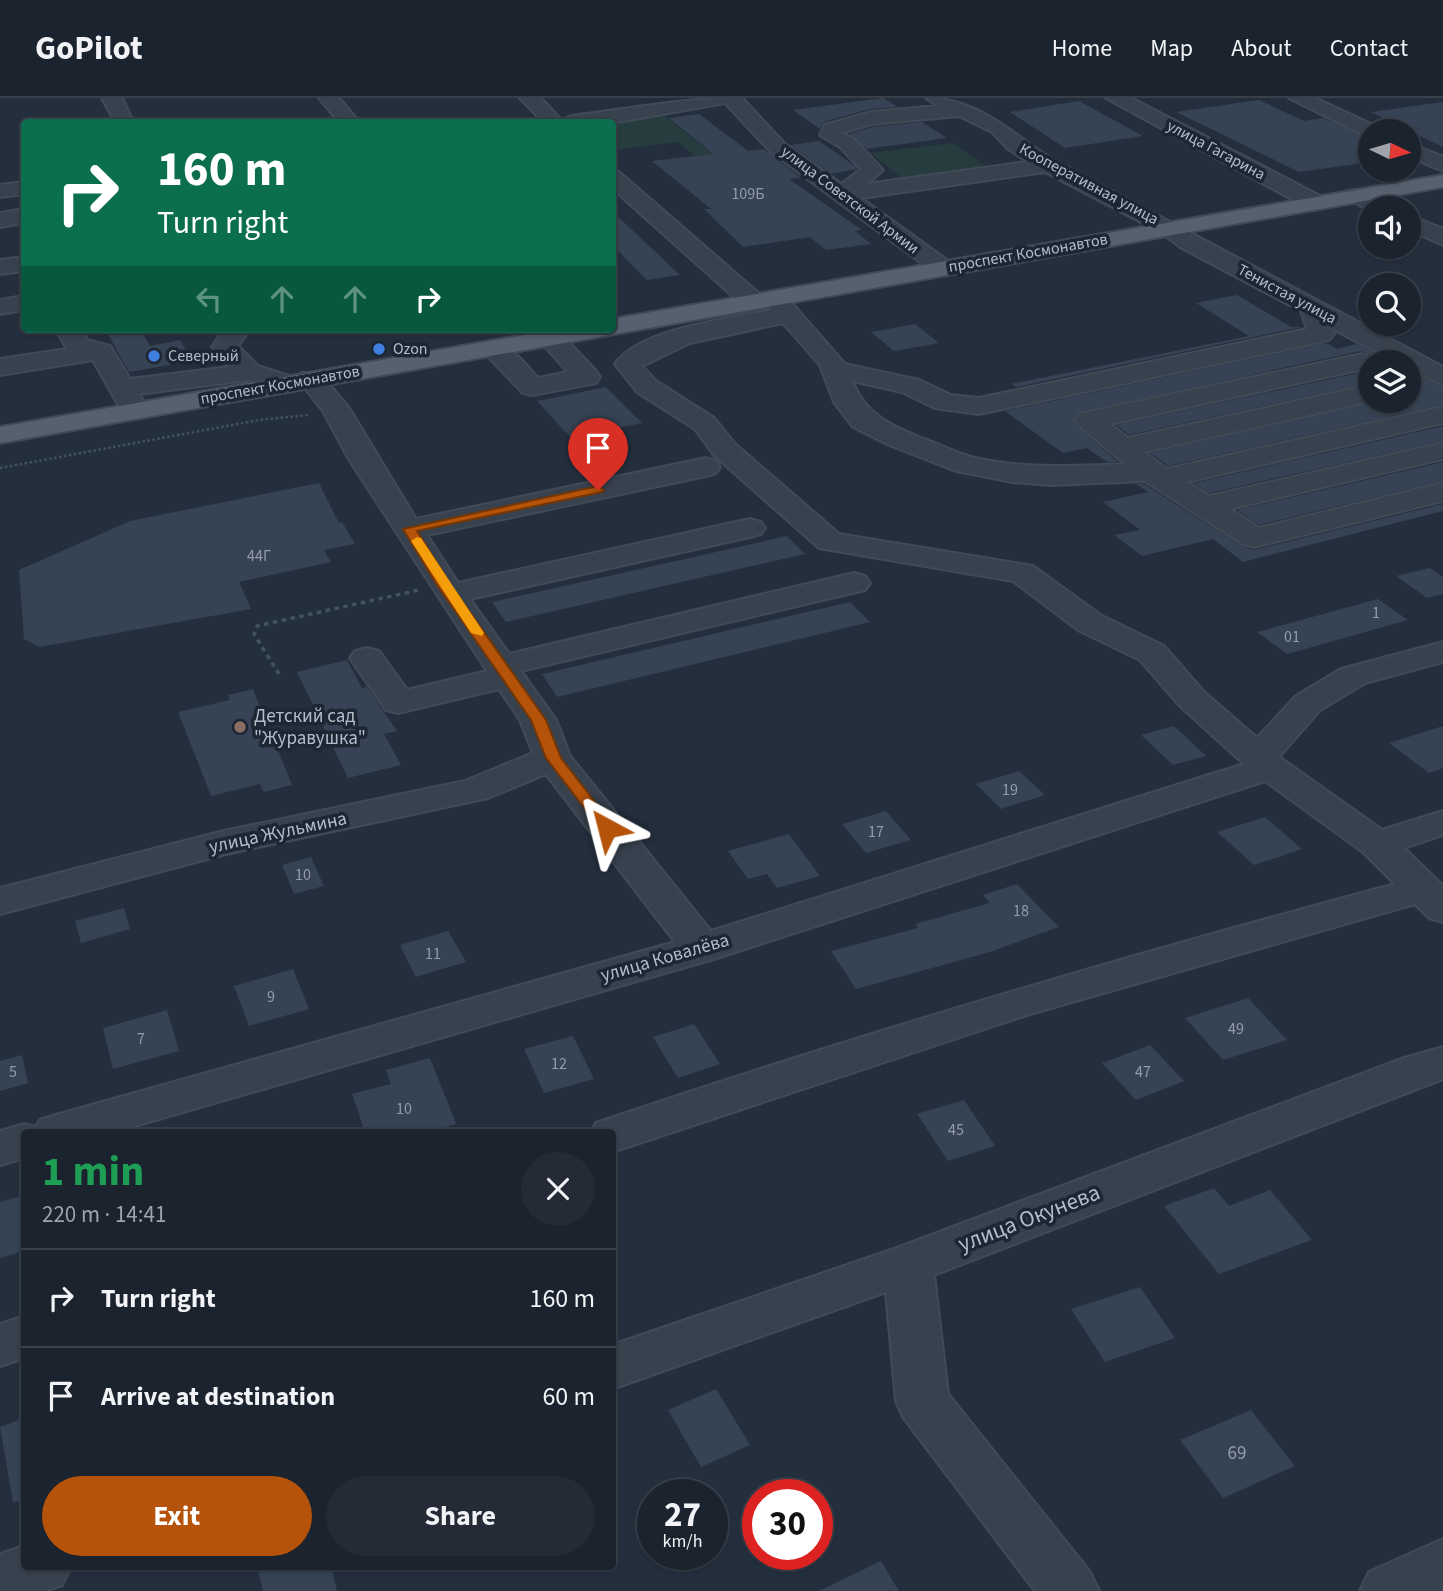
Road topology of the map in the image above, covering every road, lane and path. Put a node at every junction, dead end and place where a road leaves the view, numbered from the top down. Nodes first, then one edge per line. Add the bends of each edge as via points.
1 (112, 98) edge
2 (329, 98) edge
3 (530, 98) edge
4 (720, 98) edge
5 (731, 98) edge
6 (936, 98) edge
7 (1116, 98) edge
8 (1299, 98) edge
9 (122, 119) edge
10 (346, 119) edge
11 (550, 119) edge
12 (597, 119) edge
13 (960, 119) junction
14 (1358, 125) edge
15 (902, 136) dead end
16 (824, 138) junction
17 (874, 140) dead end
18 (775, 142) junction
19 (1421, 155) edge
20 (1048, 165) junction
21 (1443, 165) edge
22 (616, 179) edge
23 (1443, 181) edge
24 (21, 188) edge
25 (0, 191) edge
26 (840, 194) junction
27 (1355, 196) junction
28 (1358, 197) edge
29 (1316, 203) junction
30 (21, 216) edge
31 (0, 220) edge
32 (1170, 228) junction
33 (1421, 228) edge
34 (1443, 238) edge
35 (21, 264) edge
36 (0, 267) edge
37 (943, 268) junction
38 (21, 304) edge
39 (772, 305) junction
40 (1311, 306) junction
41 (0, 307) edge
42 (616, 326) edge
43 (71, 333) edge
44 (234, 333) edge
45 (546, 334) edge
46 (494, 348) junction
47 (101, 351) junction
48 (1358, 363) edge
49 (0, 368) edge
50 (837, 370) junction
51 (249, 372) junction
52 (1443, 377) edge
53 (299, 381) junction
54 (1358, 396) edge
55 (129, 400) junction
56 (335, 408) junction
57 (1443, 415) edge
58 (0, 435) edge
59 (1124, 448) junction
60 (1443, 451) edge
61 (706, 467) dead end
62 (0, 468) edge
63 (1157, 475) junction
64 (1443, 492) edge
65 (1205, 506) junction
66 (750, 528) dead end
67 (410, 529) junction
68 (854, 583) dead end
69 (447, 589) junction
70 (1443, 652) edge
71 (367, 658) dead end
72 (503, 672) junction
73 (278, 674) dead end
74 (553, 758) junction
75 (1264, 763) junction
76 (1443, 823) edge
77 (1377, 844) junction
78 (1433, 899) edge
79 (0, 901) edge
80 (702, 948) junction
81 (1443, 1063) edge
82 (67, 1129) edge
83 (616, 1134) edge
84 (21, 1142) edge
85 (0, 1148) edge
86 (908, 1264) junction
87 (21, 1338) edge
88 (0, 1345) edge
89 (616, 1366) edge
90 (1443, 1565) edge
91 (31, 1570) edge
92 (0, 1581) edge
93 (1070, 1591) edge
94 (1390, 1591) edge

1 - 9 street
2 - 10 street
3 - 11 street
4 - 12 street
5 - 18 street, улица Советской Армии
6 - 13 street, Кооперативная улица
7 - 29 street, улица Гагарина
8 - 14 street
13 - 15 street
13 - 16 street via 871,118 832,129
13 - 20 street, Кооперативная улица via 999,128 1014,144
16 - 17 street
16 - 18 street
16 - 26 street via 873,170
18 - 26 street, улица Советской Армии
19 - 21 street
20 - 26 street
20 - 32 street, Кооперативная улица
22 - 39 street
23 - 27 main road, проспект Космонавтов
24 - 25 street
26 - 37 street, улица Советской Армии
27 - 28 street
27 - 29 main road, проспект Космонавтов
29 - 32 main road, проспект Космонавтов
30 - 31 street
32 - 37 main road, проспект Космонавтов
32 - 40 street, Тенистая улица via 1188,242
33 - 34 street
35 - 36 street
37 - 39 main road, проспект Космонавтов
38 - 41 street
39 - 42 main road, проспект Космонавтов
39 - 50 street
39 - 75 street via 655,348 628,364 633,376 720,437 724,449 830,542 1022,573 1090,623 1152,653 1192,699
40 - 50 street via 1321,334 979,406 945,401 910,386
40 - 52 street, Тенистая улица
43 - 47 street via 76,345
44 - 51 street via 225,348
45 - 46 main road, проспект Космонавтов
45 - 46 street via 587,377 532,387
46 - 53 main road, проспект Космонавтов
47 - 49 street
47 - 55 street
48 - 59 street via 1089,420
50 - 63 street via 847,402 863,421 966,465 1051,476
51 - 53 street
51 - 55 street
53 - 55 main road, проспект Космонавтов
53 - 56 street
54 - 59 street
55 - 58 main road, проспект Космонавтов
56 - 62 path
56 - 67 street
57 - 63 street
59 - 63 street
60 - 65 street
61 - 67 street
63 - 65 street
64 - 65 street via 1254,538
66 - 69 street
67 - 69 street
68 - 72 street
69 - 72 street
69 - 73 path via 257,626 254,634
70 - 75 street via 1353,676 1308,703
71 - 72 street via 398,704
72 - 74 street via 538,720
74 - 79 street, улица Жульмина via 475,790 224,844
74 - 80 street
75 - 77 street
75 - 80 street, улица Ковалёва
76 - 77 street
77 - 78 street
78 - 83 street via 1186,952 790,1072
80 - 82 street, улица Ковалёва
81 - 86 street, улица Окунева
84 - 85 street
86 - 89 street, улица Окунева
86 - 93 street via 922,1401
87 - 88 street
90 - 94 street
91 - 92 street

